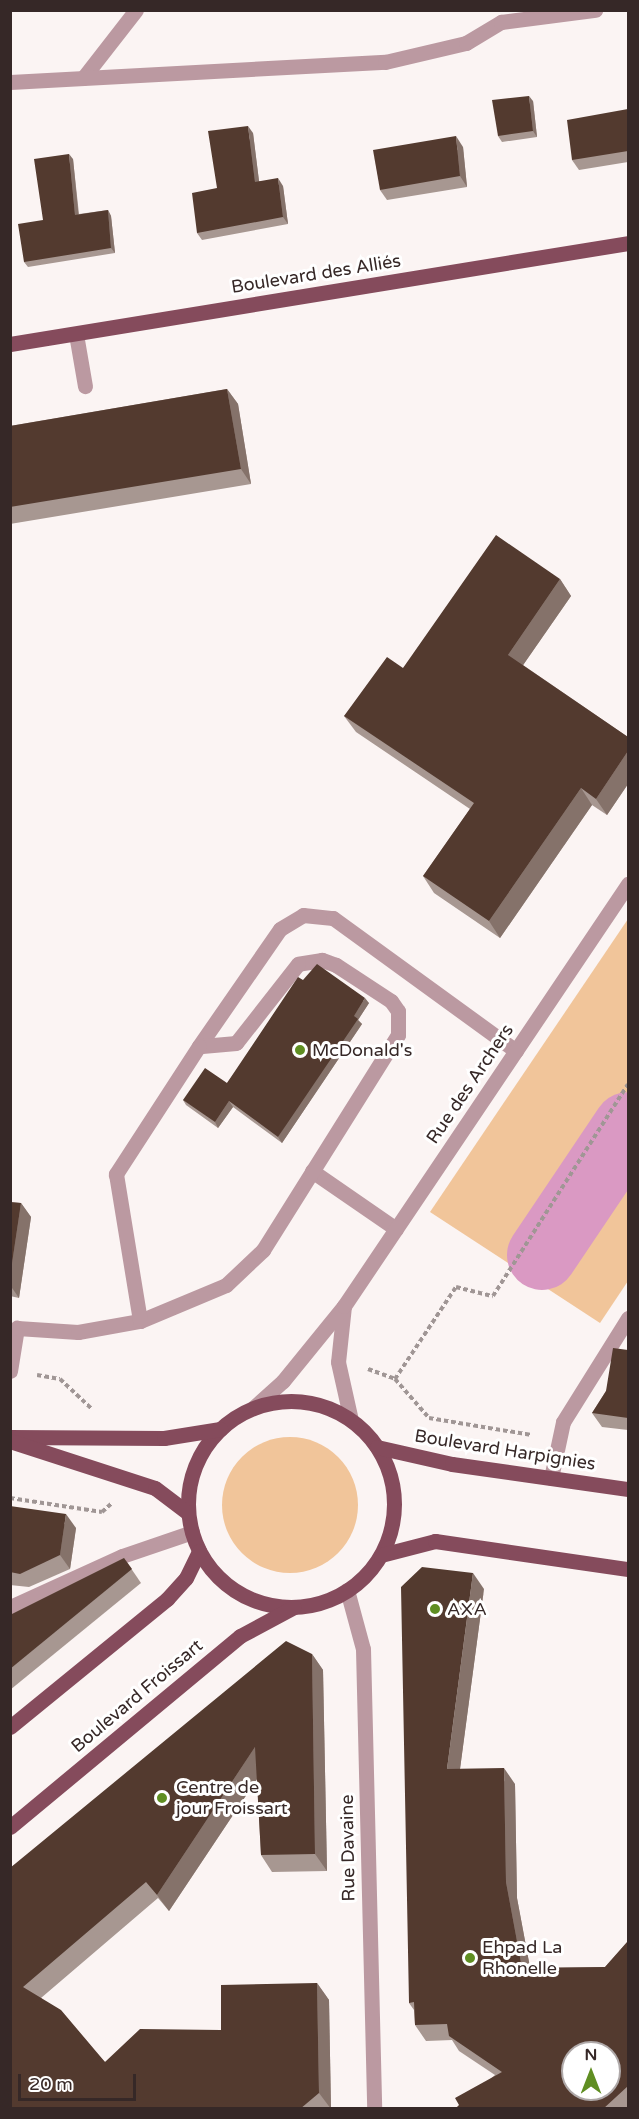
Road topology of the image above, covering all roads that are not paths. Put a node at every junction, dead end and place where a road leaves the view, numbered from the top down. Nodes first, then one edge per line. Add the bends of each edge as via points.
1 (136, 10) edge
2 (595, 10) edge
3 (506, 16) edge
4 (83, 78) junction
5 (10, 82) edge
6 (628, 243) edge
7 (76, 334) junction
8 (10, 344) edge
9 (85, 386) dead end
10 (628, 884) edge
11 (199, 1046) junction
12 (516, 1052) junction
13 (312, 1171) junction
14 (396, 1229) junction
15 (344, 1306) junction
16 (628, 1318) edge
17 (140, 1322) junction
18 (10, 1371) edge
19 (254, 1408) junction
20 (351, 1420) junction
21 (220, 1429) junction
22 (10, 1439) edge
23 (377, 1447) junction
24 (551, 1478) junction
25 (628, 1489) edge
26 (188, 1513) junction
27 (192, 1532) junction
28 (199, 1551) junction
29 (381, 1555) junction
30 (628, 1569) edge
31 (347, 1590) junction
32 (10, 1607) edge
33 (296, 1607) junction
34 (10, 1727) edge
35 (10, 1827) edge
36 (374, 2109) edge

1 - 4 street
2 - 3 street
3 - 4 street via 466,43 425,56
4 - 5 street
6 - 7 main road, Boulevard des Alliés
7 - 8 main road, Boulevard des Alliés
7 - 9 street
10 - 12 street, Rue des Archers
11 - 12 street via 280,929 303,915 333,918
11 - 13 street via 236,1043 288,971 309,960 336,964 391,1001 398,1011 398,1035
11 - 17 street via 116,1174
12 - 14 street, Rue des Archers
13 - 14 street
13 - 17 street via 247,1268 205,1297
14 - 15 street, Rue des Archers
15 - 19 street, Rue des Archers
15 - 20 street, Rue des Archers via 338,1362
16 - 24 street via 568,1411
17 - 18 street via 78,1332 17,1328
19 - 20 main road via 304,1401
19 - 21 main road
20 - 23 main road
21 - 22 main road via 164,1438
21 - 26 main road via 194,1467
22 - 26 main road via 164,1493
23 - 24 main road, Boulevard Harpignies
23 - 29 main road via 388,1469 394,1506
24 - 25 main road, Boulevard Harpignies
26 - 27 main road
27 - 28 main road
27 - 32 street via 122,1556
28 - 33 main road via 224,1582 245,1596
28 - 34 main road via 186,1578 167,1599
29 - 30 main road via 435,1541
29 - 31 main road
31 - 33 main road
31 - 36 street, Rue Davaine via 363,1649
33 - 35 main road, Boulevard Froissart via 233,1642

